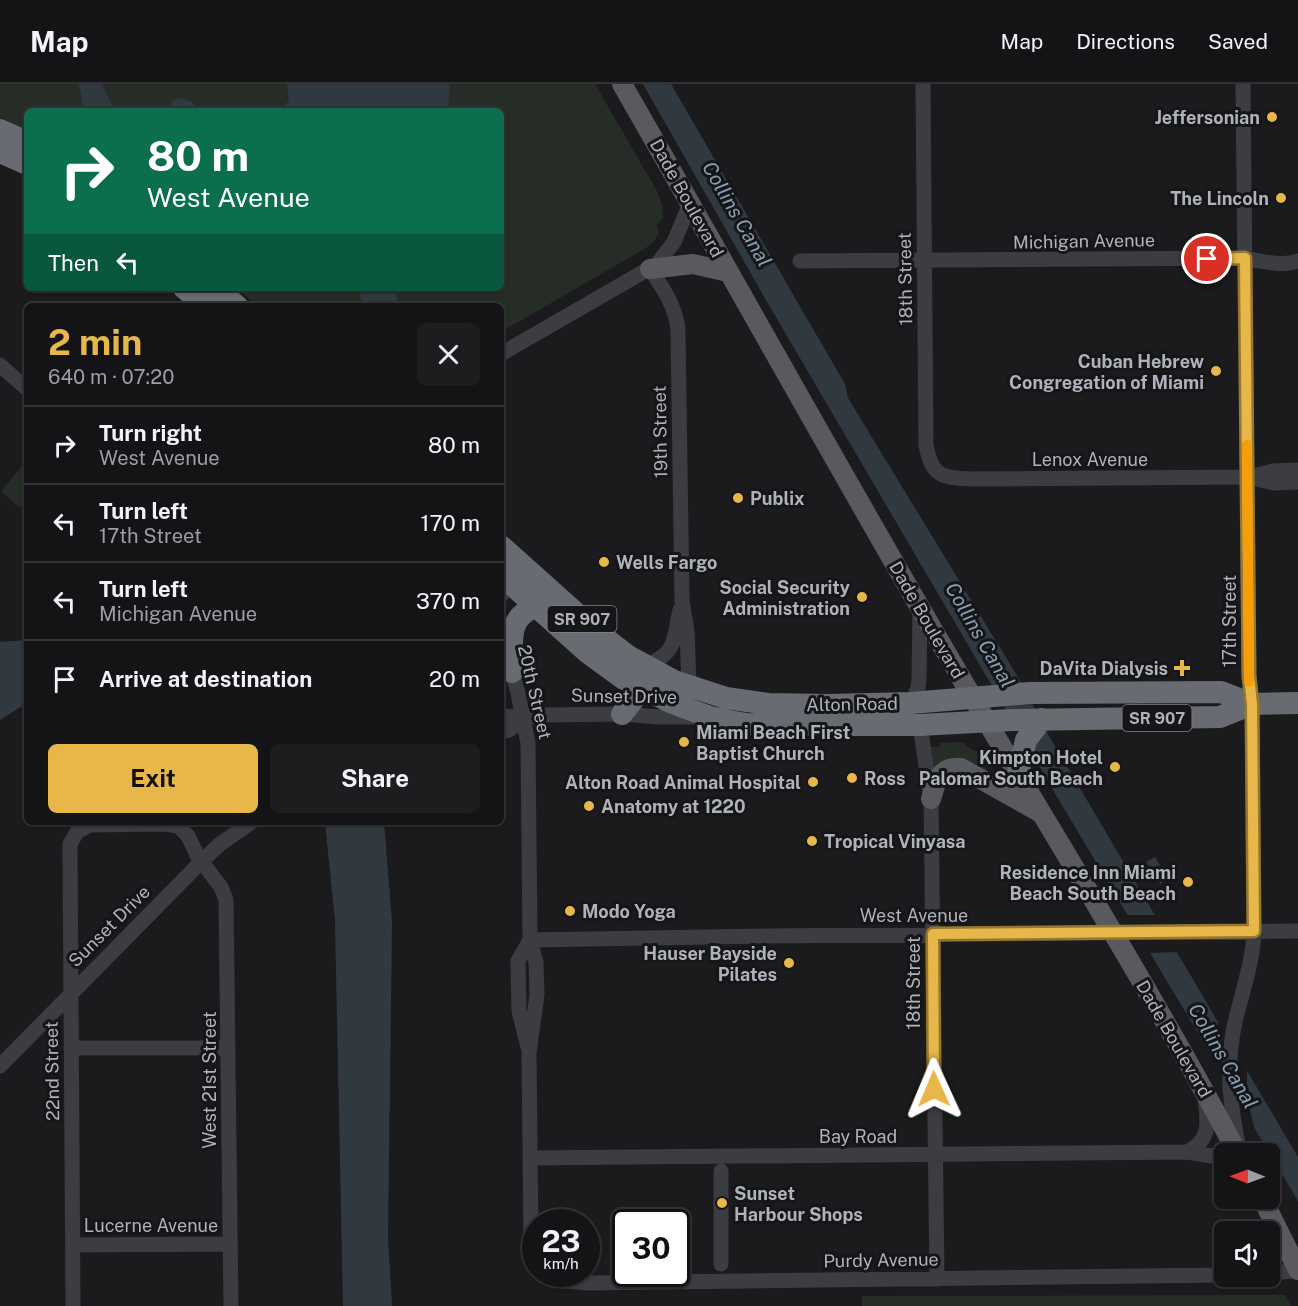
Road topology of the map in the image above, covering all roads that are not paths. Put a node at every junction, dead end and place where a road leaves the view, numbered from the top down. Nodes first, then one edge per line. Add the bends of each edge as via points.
1 (622, 84) edge
2 (923, 84) edge
3 (1243, 84) edge
4 (0, 130) edge
5 (24, 141) edge
6 (0, 152) edge
7 (24, 163) edge
8 (690, 204) junction
9 (1298, 255) edge
10 (1245, 258) junction
11 (800, 261) dead end
12 (1298, 261) edge
13 (925, 262) junction
14 (650, 269) junction
15 (728, 272) junction
16 (188, 291) edge
17 (220, 291) edge
18 (202, 303) edge
19 (234, 303) edge
20 (504, 352) edge
21 (0, 365) edge
22 (24, 386) edge
23 (1298, 470) edge
24 (936, 471) joint
25 (1247, 477) junction
26 (1298, 482) edge
27 (504, 559) edge
28 (509, 580) edge
29 (682, 601) junction
30 (536, 607) junction
31 (920, 608) junction
32 (504, 644) edge
33 (512, 672) junction
34 (640, 676) junction
35 (688, 686) junction
36 (972, 697) junction
37 (911, 703) junction
38 (1298, 703) edge
39 (1252, 704) junction
40 (622, 714) junction
41 (504, 716) edge
42 (710, 717) junction
43 (524, 718) junction
44 (1043, 719) junction
45 (987, 722) junction
46 (920, 725) junction
47 (504, 731) edge
48 (1018, 774) junction
49 (931, 800) junction
50 (1041, 813) junction
51 (90, 825) edge
52 (176, 825) edge
53 (248, 825) edge
54 (201, 862) junction
55 (1254, 931) junction
56 (1298, 931) edge
57 (1112, 933) junction
58 (933, 934) junction
59 (530, 940) junction
60 (71, 993) junction
61 (71, 1048) junction
62 (228, 1048) junction
63 (0, 1066) edge
64 (1204, 1090) junction
65 (1233, 1143) edge
66 (1237, 1143) edge
67 (1187, 1152) junction
68 (935, 1155) junction
69 (1214, 1156) edge
70 (530, 1158) junction
71 (721, 1171) dead end
72 (531, 1209) edge
73 (1268, 1209) edge
74 (230, 1244) junction
75 (73, 1245) junction
76 (721, 1264) dead end
77 (1298, 1270) edge
78 (1280, 1272) edge
79 (1214, 1275) edge
80 (937, 1279) junction
81 (600, 1282) edge
82 (73, 1306) edge
83 (231, 1306) edge

1 - 8 main road, Dade Boulevard
2 - 13 street, 18th Street
3 - 10 street, 17th Street
4 - 5 highway
6 - 7 highway
8 - 14 street via 670,248
8 - 15 main road, Dade Boulevard
9 - 10 street, Michigan Avenue via 1270,253
10 - 12 street, Michigan Avenue via 1269,263
10 - 13 street, Michigan Avenue
10 - 25 street, 17th Street
11 - 13 street, Michigan Avenue
13 - 24 street, 18th Street via 926,445
14 - 15 main road via 693,264
14 - 20 street
14 - 29 street, 19th Street via 676,313 678,328
15 - 31 main road, Dade Boulevard
16 - 18 highway
17 - 19 highway
21 - 22 street
23 - 25 street, Lenox Avenue
24 - 25 street, Lenox Avenue via 942,476 970,479
25 - 26 street, Lenox Avenue via 1274,483
25 - 39 street, 17th Street
27 - 28 highway, Alton Road / SR 907
28 - 30 highway, Alton Road / SR 907
28 - 34 highway, Alton Road / SR 907 via 597,632
29 - 34 street, 19th Street via 670,650
29 - 35 street, 19th Street
30 - 33 highway via 523,612 514,624
30 - 34 highway, Alton Road / SR 907 via 598,660
31 - 36 main road, Dade Boulevard
31 - 37 street via 919,679
32 - 33 street, 20th Street
33 - 43 street, 20th Street
34 - 35 highway, Alton Road / SR 907
34 - 40 highway via 633,700
34 - 42 highway, Alton Road / SR 907 via 670,702
35 - 37 highway, Alton Road / SR 907 via 726,698 768,704
36 - 37 highway, Alton Road / SR 907
36 - 39 highway, Alton Road / SR 907 via 1221,692
36 - 45 main road, Dade Boulevard
38 - 39 highway, Alton Road / SR 907
39 - 44 highway, Alton Road / SR 907 via 1220,717
39 - 55 street, 17th Street
40 - 42 street, Sunset Drive
40 - 43 street, Sunset Drive
41 - 43 street, Sunset Drive
42 - 46 highway, Alton Road / SR 907 via 769,725
43 - 47 street
43 - 59 street, 20th Street via 528,748
44 - 45 highway, Alton Road / SR 907
44 - 48 highway via 1026,740
45 - 46 highway, Alton Road / SR 907
45 - 48 main road, Dade Boulevard
46 - 49 street, 18th Street
48 - 50 main road, Dade Boulevard
49 - 50 main road via 941,773 961,768
49 - 58 street, 18th Street
50 - 57 main road, Dade Boulevard
51 - 60 street, 22nd Street via 73,835 69,854
52 - 54 street, West 21st Street via 185,832
53 - 54 street, Sunset Drive
54 - 60 street, Sunset Drive
54 - 62 street, West 21st Street via 226,900
55 - 56 street, West Avenue
55 - 57 street, West Avenue
55 - 66 street, 17th Street via 1230,1056
57 - 58 street, West Avenue
57 - 64 main road, Dade Boulevard
58 - 59 street, West Avenue
58 - 68 street, 18th Street
59 - 70 street, 20th Street via 518,961 519,1011 529,1052
60 - 61 street, 22nd Street
60 - 63 street, Sunset Drive
61 - 62 street
61 - 75 street, 22nd Street
62 - 74 street, West 21st Street
64 - 65 main road, Dade Boulevard
64 - 67 street via 1206,1135
67 - 68 street, Bay Road
67 - 69 street, Bay Road
68 - 70 street, Bay Road
68 - 80 street, 18th Street
70 - 72 street, 20th Street
71 - 76 street
73 - 77 main road
74 - 75 street, Lucerne Avenue
74 - 83 street, West 21st Street
75 - 82 street, 22nd Street
77 - 78 street
79 - 80 street, Purdy Avenue
80 - 81 street, Purdy Avenue

